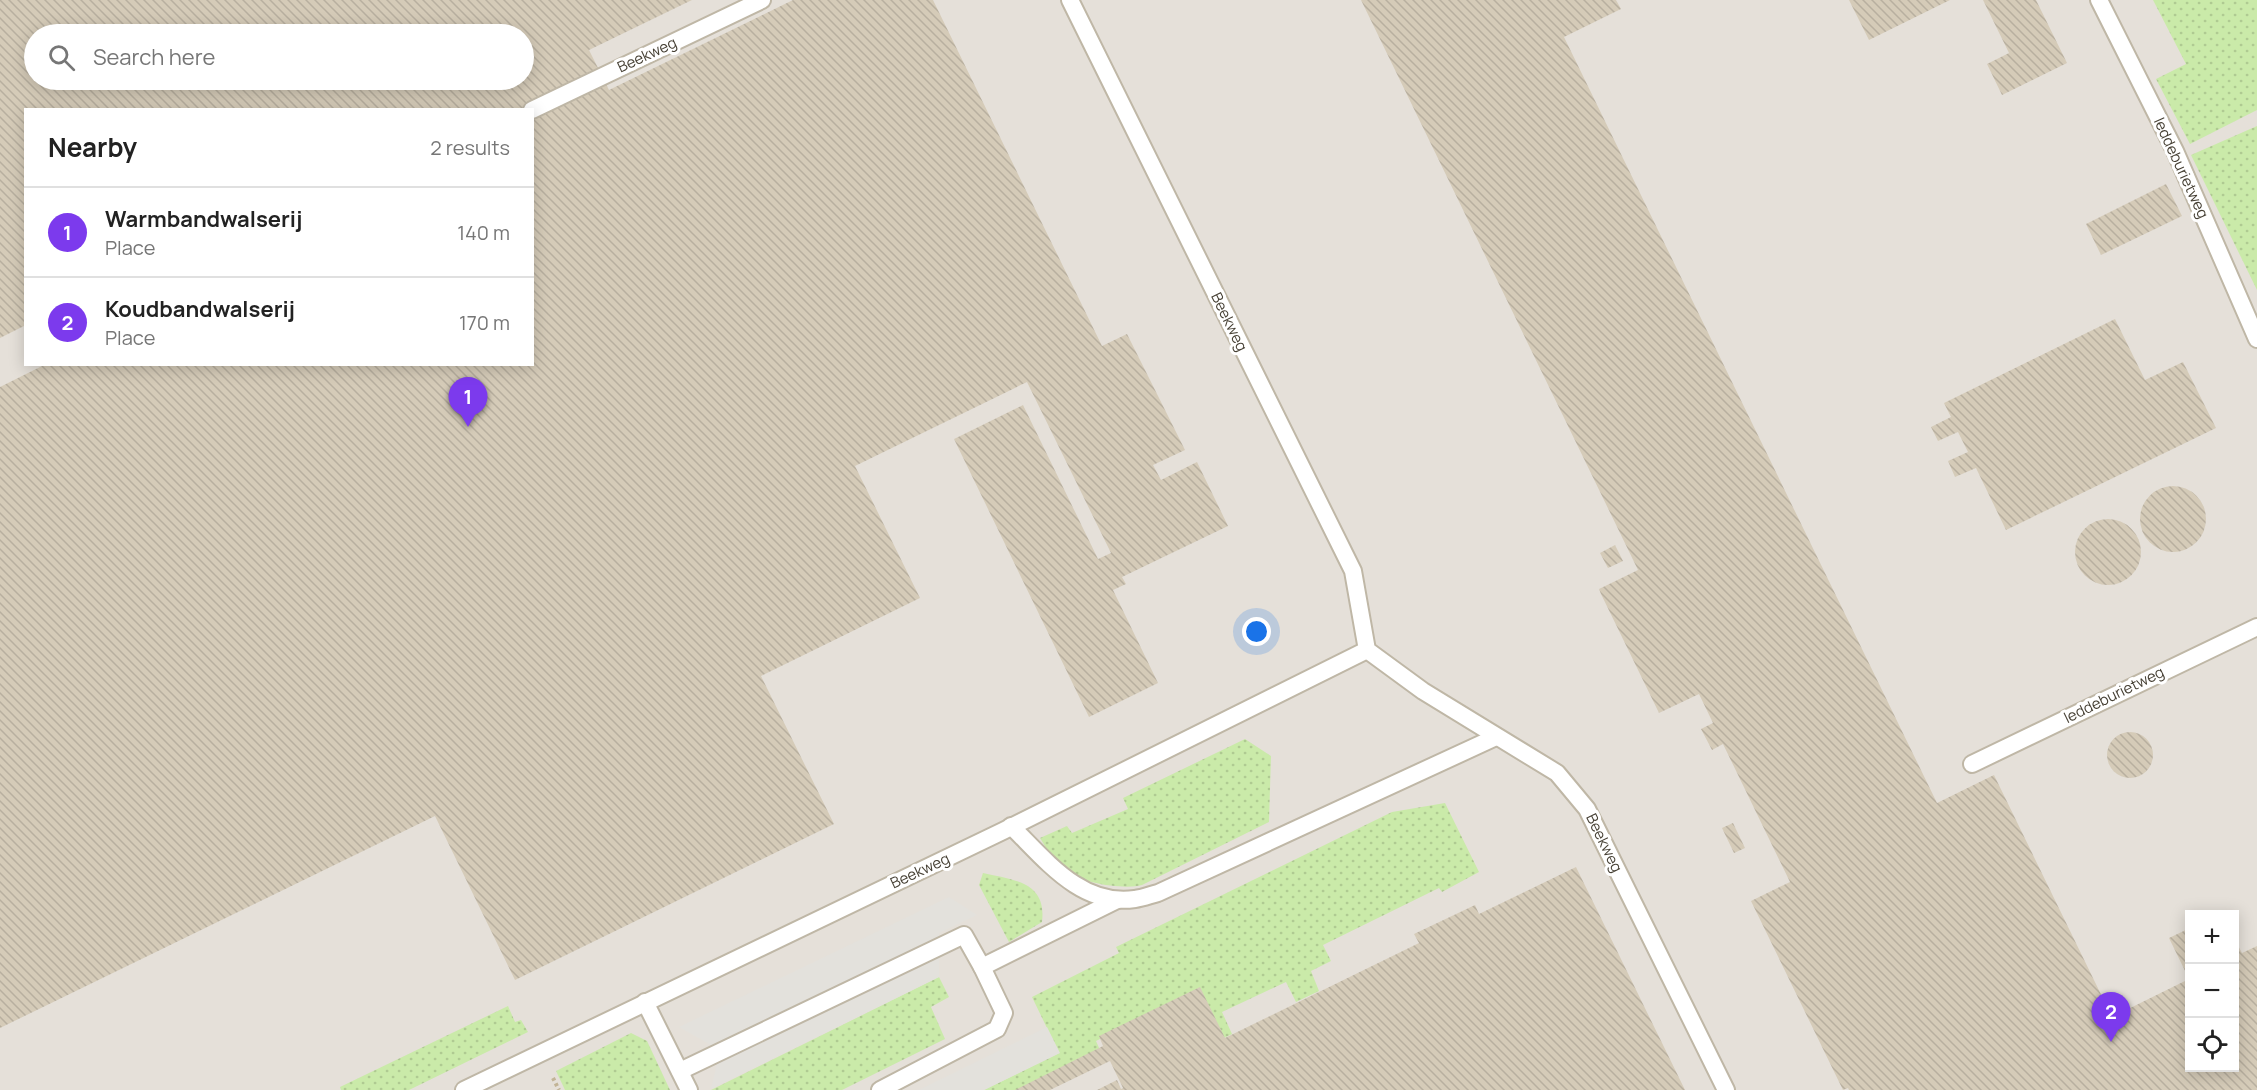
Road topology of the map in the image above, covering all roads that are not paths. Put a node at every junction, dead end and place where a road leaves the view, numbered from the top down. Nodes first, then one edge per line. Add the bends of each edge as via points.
1 (762, 0) edge
2 (1070, 0) edge
3 (2099, 0) edge
4 (534, 109) edge
5 (2257, 339) edge
6 (2257, 627) edge
7 (1367, 651) junction
8 (1496, 737) junction
9 (1972, 764) dead end
10 (1011, 826) junction
11 (1117, 900) junction
12 (982, 967) junction
13 (645, 1002) junction
14 (680, 1071) junction
15 (470, 1089) edge
16 (689, 1090) edge
17 (880, 1090) edge
18 (1726, 1090) edge

1 - 4 lane, Beekweg
2 - 7 lane, Beekweg via 1353,571
3 - 5 lane, leddeburietweg via 2175,151
6 - 9 lane, leddeburietweg
7 - 8 lane, Beekweg
7 - 10 lane, Beekweg
8 - 11 lane via 1158,893
8 - 18 lane, Beekweg via 1557,773 1587,809
10 - 11 lane via 1066,880 1088,892
10 - 13 lane, Beekweg
11 - 12 lane
12 - 14 lane via 964,935
12 - 17 lane via 1004,1013 997,1029
13 - 14 lane
13 - 15 lane, Beekweg
14 - 16 lane

